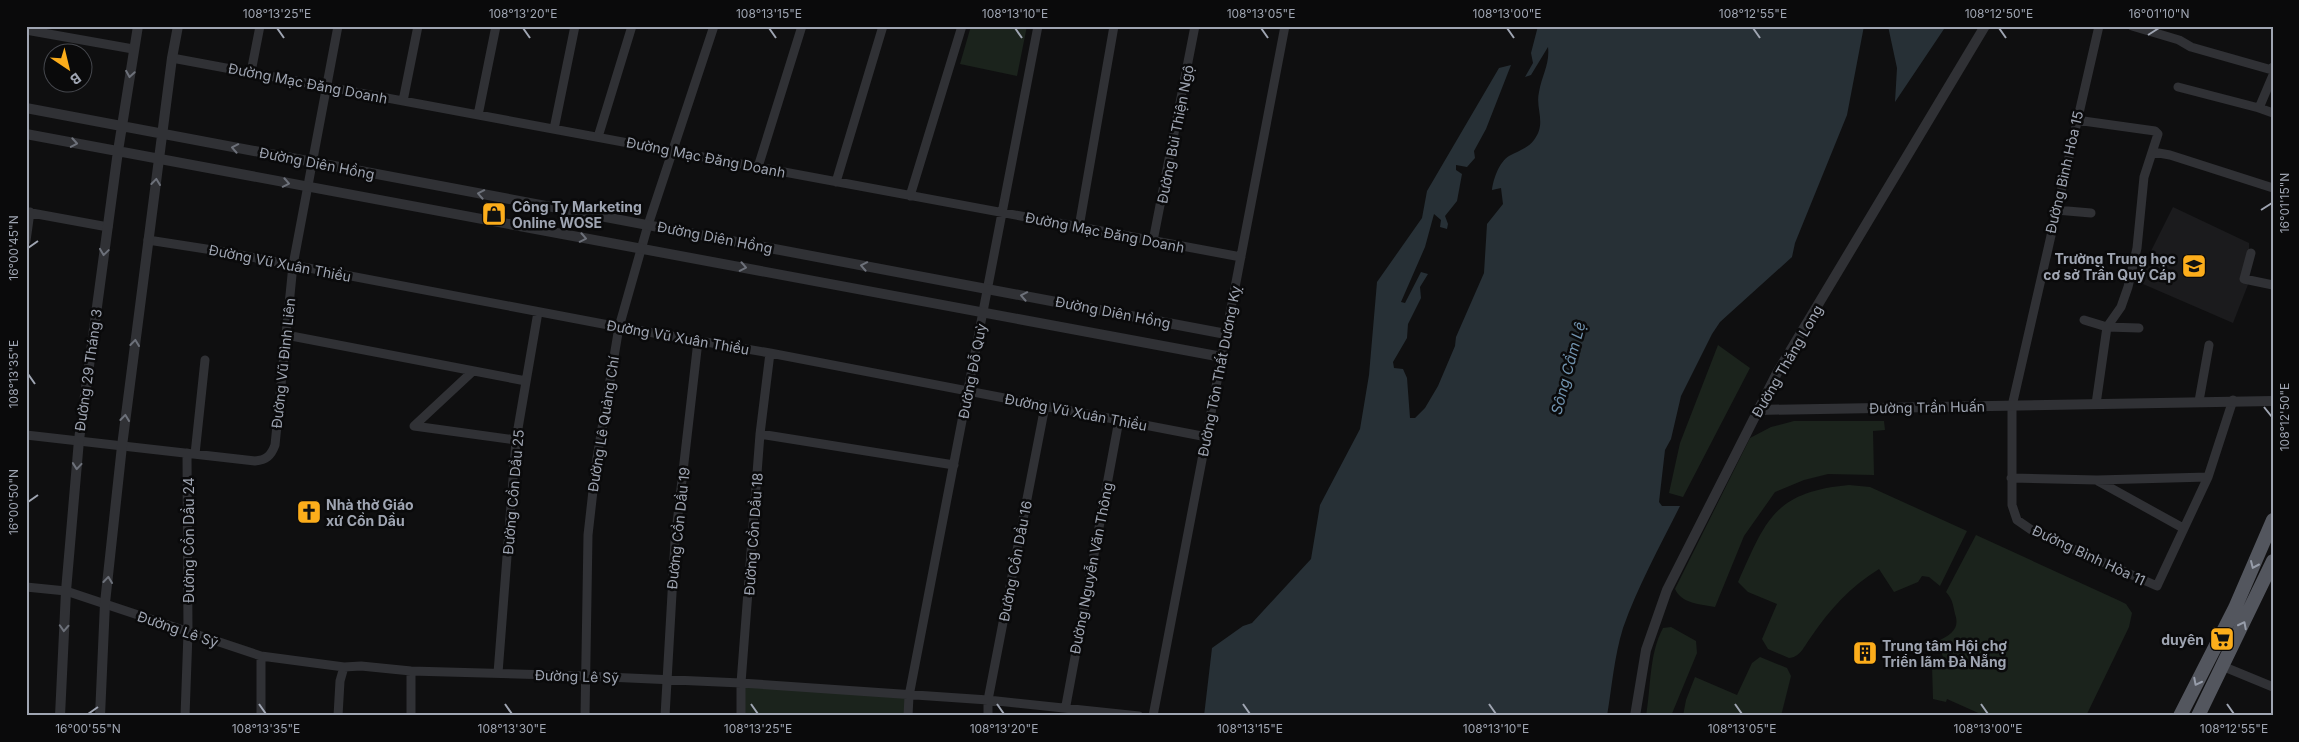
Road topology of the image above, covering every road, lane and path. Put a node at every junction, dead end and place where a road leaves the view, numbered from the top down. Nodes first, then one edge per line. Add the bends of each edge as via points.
1 (138, 26) edge
2 (178, 26) edge
3 (260, 26) edge
4 (338, 26) edge
5 (418, 26) edge
6 (496, 26) edge
7 (575, 26) edge
8 (632, 26) edge
9 (714, 26) edge
10 (802, 26) edge
11 (883, 26) edge
12 (962, 26) edge
13 (1038, 26) edge
14 (1114, 26) edge
15 (1195, 26) edge
16 (1285, 26) edge
17 (1985, 26) edge
18 (2099, 26) edge
19 (2132, 26) edge
20 (26, 30) edge
21 (57, 31) edge
22 (133, 49) junction
23 (172, 58) junction
24 (2272, 69) edge
25 (251, 72) junction
26 (325, 86) junction
27 (2178, 87) dead end
28 (403, 101) junction
29 (26, 108) edge
30 (2259, 108) junction
31 (2273, 113) edge
32 (478, 115) junction
33 (2076, 120) junction
34 (122, 126) junction
35 (554, 129) junction
36 (26, 134) edge
37 (162, 134) junction
38 (598, 137) junction
39 (673, 150) junction
40 (118, 151) junction
41 (2153, 152) junction
42 (159, 159) junction
43 (310, 162) junction
44 (758, 167) junction
45 (836, 182) junction
46 (306, 186) junction
47 (2273, 188) edge
48 (910, 196) junction
49 (2056, 210) junction
50 (28, 212) edge
51 (1001, 213) junction
52 (2091, 213) dead end
53 (648, 225) junction
54 (108, 227) junction
55 (1079, 227) junction
56 (148, 240) junction
57 (26, 241) edge
58 (1153, 241) junction
59 (642, 249) junction
60 (2251, 253) dead end
61 (1241, 258) junction
62 (293, 265) junction
63 (2273, 285) edge
64 (988, 289) junction
65 (538, 312) junction
66 (983, 313) junction
67 (2084, 320) dead end
68 (618, 327) junction
69 (2106, 327) junction
70 (2139, 328) dead end
71 (1226, 334) junction
72 (286, 335) junction
73 (698, 341) junction
74 (2209, 345) dead end
75 (770, 353) junction
76 (1222, 357) junction
77 (205, 360) dead end
78 (472, 372) junction
79 (526, 381) junction
80 (968, 391) junction
81 (2233, 400) junction
82 (2199, 401) junction
83 (2273, 401) edge
84 (2096, 404) junction
85 (1045, 406) junction
86 (2012, 406) junction
87 (1758, 410) junction
88 (1119, 420) junction
89 (760, 434) junction
90 (26, 435) edge
91 (1207, 437) junction
92 (79, 440) junction
93 (516, 440) junction
94 (122, 446) junction
95 (191, 454) junction
96 (954, 465) junction
97 (2012, 478) junction
98 (2208, 478) junction
99 (2097, 480) junction
100 (2273, 520) edge
101 (2183, 528) junction
102 (2273, 561) edge
103 (26, 587) edge
104 (66, 591) junction
105 (105, 603) junction
106 (188, 633) junction
107 (261, 656) junction
108 (2222, 666) junction
109 (344, 667) junction
110 (411, 671) junction
111 (498, 673) junction
112 (585, 676) junction
113 (666, 680) junction
114 (741, 683) junction
115 (2273, 687) edge
116 (909, 696) junction
117 (988, 700) junction
118 (1064, 711) edge
119 (60, 716) edge
120 (100, 716) edge
121 (185, 716) edge
122 (262, 716) edge
123 (338, 716) edge
124 (411, 716) edge
125 (585, 716) edge
126 (665, 716) edge
127 (741, 716) edge
128 (908, 716) edge
129 (988, 716) edge
130 (1139, 716) edge
131 (1153, 716) edge
132 (1635, 716) edge
133 (2180, 716) edge
134 (2198, 716) edge

1 - 22 street, Đường 29 Tháng 3
2 - 23 street
3 - 25 street
4 - 26 street, Đường Vũ Đình Liên
5 - 28 street
6 - 32 street
7 - 35 street
8 - 38 street
9 - 39 street, Đường Lê Quảng Chí
10 - 44 street
11 - 45 street
12 - 48 street
13 - 51 street, Đường Đỗ Quỳ
14 - 55 street
15 - 58 street, Đường Bùi Thiện Ngộ
16 - 61 street, Đường Tôn Thất Dương Kỵ
17 - 87 street, Đường Thăng Long
18 - 33 street, Đường Bình Hòa 15
19 - 24 street
20 - 21 street
21 - 22 street
22 -> 34 street, Đường 29 Tháng 3
23 - 25 street, Đường Mạc Đăng Doanh
23 - 37 street
24 - 30 street via 2273,75
25 - 26 street, Đường Mạc Đăng Doanh
26 - 28 street, Đường Mạc Đăng Doanh
26 - 43 street, Đường Vũ Đình Liên
27 - 30 street
28 - 32 street, Đường Mạc Đăng Doanh
29 - 34 street, Đường Diên Hồng
30 - 31 street
32 - 35 street, Đường Mạc Đăng Doanh
33 - 41 street via 2155,132 2158,136
33 - 49 street, Đường Bình Hòa 15
34 - 37 street, Đường Diên Hồng
34 - 40 street, Đường 29 Tháng 3
35 - 38 street, Đường Mạc Đăng Doanh
36 -> 40 street, Đường Diên Hồng
37 - 42 street
43 -> 37 street, Đường Diên Hồng
38 - 39 street, Đường Mạc Đăng Doanh
39 - 44 street, Đường Mạc Đăng Doanh
39 - 53 street, Đường Lê Quảng Chí
40 - 42 street, Đường Diên Hồng
40 - 54 street, Đường 29 Tháng 3
41 - 47 street
41 - 69 street via 2143,183 2137,248 2128,287 2120,307
42 -> 46 street, Đường Diên Hồng
56 -> 42 street
43 - 46 street, Đường Vũ Đình Liên
53 -> 43 street, Đường Diên Hồng
44 - 45 street, Đường Mạc Đăng Doanh
45 - 48 street, Đường Mạc Đăng Doanh
46 -> 59 street, Đường Diên Hồng
46 - 62 street, Đường Vũ Đình Liên
48 - 51 street, Đường Mạc Đăng Doanh
49 - 52 street
49 - 86 street, Đường Bình Hòa 15
50 - 54 street
50 - 57 street
51 - 55 street, Đường Mạc Đăng Doanh
51 - 64 street, Đường Đỗ Quỳ
53 - 59 street, Đường Lê Quảng Chí
64 -> 53 street, Đường Diên Hồng
54 -> 92 street, Đường 29 Tháng 3
55 - 58 street, Đường Mạc Đăng Doanh
56 - 62 street, Đường Vũ Xuân Thiều
94 -> 56 street
58 - 61 street, Đường Mạc Đăng Doanh
59 -> 66 street, Đường Diên Hồng
59 - 68 street, Đường Lê Quảng Chí
60 - 63 street via 2244,279
61 - 71 street, Đường Tôn Thất Dương Kỵ
62 - 65 street, Đường Vũ Xuân Thiều
62 - 72 street, Đường Vũ Đình Liên
64 - 66 street, Đường Đỗ Quỳ
71 -> 64 street, Đường Diên Hồng
65 - 68 street, Đường Vũ Xuân Thiều
65 - 79 street, Đường Cồn Dầu 25
66 - 76 street, Đường Diên Hồng
66 - 80 street, Đường Đỗ Quỳ
67 - 69 street
68 - 73 street, Đường Vũ Xuân Thiều
68 - 112 street, Đường Lê Quảng Chí via 588,536
69 - 70 street
69 - 84 street
71 - 76 street, Đường Tôn Thất Dương Kỵ
72 - 78 street
72 - 95 street, Đường Vũ Đình Liên via 275,445 271,454 264,460 255,461
73 - 75 street, Đường Vũ Xuân Thiều
73 - 113 street, Đường Cồn Dầu 19 via 674,542
74 - 82 street
75 - 80 street, Đường Vũ Xuân Thiều
75 - 89 street, Đường Cồn Dầu 18
76 - 91 street, Đường Tôn Thất Dương Kỵ
77 - 95 street, Đường Cồn Dầu 24
78 - 79 street
78 - 93 street via 414,426
79 - 93 street, Đường Cồn Dầu 25
80 - 85 street, Đường Vũ Xuân Thiều
80 - 96 street, Đường Đỗ Quỳ
81 - 82 street, Đường Trần Huấn
81 - 83 street, Đường Trần Huấn
81 - 98 street
82 - 84 street, Đường Trần Huấn
84 - 86 street, Đường Trần Huấn
85 - 88 street, Đường Vũ Xuân Thiều
85 - 117 street, Đường Cồn Dầu 16
86 - 87 street, Đường Trần Huấn
86 - 97 street, Đường Bình Hòa 11
87 - 132 street, Đường Thăng Long via 1661,606 1646,650
88 - 91 street, Đường Vũ Xuân Thiều
88 - 118 street, Đường Nguyễn Văn Thông
89 - 96 street
89 - 114 street, Đường Cồn Dầu 18
90 - 92 street, Đường Vũ Đình Liên
91 - 131 street, Đường Tôn Thất Dương Kỵ
92 - 94 street, Đường Vũ Đình Liên
92 -> 104 street, Đường 29 Tháng 3
93 - 111 street, Đường Cồn Dầu 25
94 - 95 street, Đường Vũ Đình Liên
105 -> 94 street
95 - 106 street, Đường Cồn Dầu 24
96 - 116 street, Đường Đỗ Quỳ
97 - 99 street
97 - 101 street, Đường Bình Hòa 11 via 2012,505 2017,520 2033,531 2157,586
98 - 99 street
98 - 101 street
99 - 101 street
100 -> 133 highway via 2235,608
108 -> 102 highway
103 - 104 street, Đường Lê Sỹ
104 - 105 street, Đường Lê Sỹ
104 -> 119 street, Đường 29 Tháng 3
105 - 106 street, Đường Lê Sỹ
105 - 120 street
106 - 107 street, Đường Lê Sỹ
106 - 121 street, Đường Cồn Dầu 24
107 - 109 street, Đường Lê Sỹ
107 - 122 street
108 - 115 street
108 - 134 highway
109 - 110 street, Đường Lê Sỹ
109 - 123 street
110 - 111 street, Đường Lê Sỹ
110 - 124 street
111 - 112 street, Đường Lê Sỹ
112 - 113 street, Đường Lê Sỹ
112 - 125 street, Đường Lê Quảng Chí
113 - 114 street, Đường Lê Sỹ
113 - 126 street, Đường Cồn Dầu 19
114 - 116 street, Đường Lê Sỹ
114 - 127 street, Đường Cồn Dầu 18
116 - 117 street, Đường Lê Sỹ
116 - 128 street, Đường Đỗ Quỳ
117 - 118 street, Đường Lê Sỹ
117 - 129 street, Đường Cồn Dầu 16
118 - 130 street, Đường Lê Sỹ

